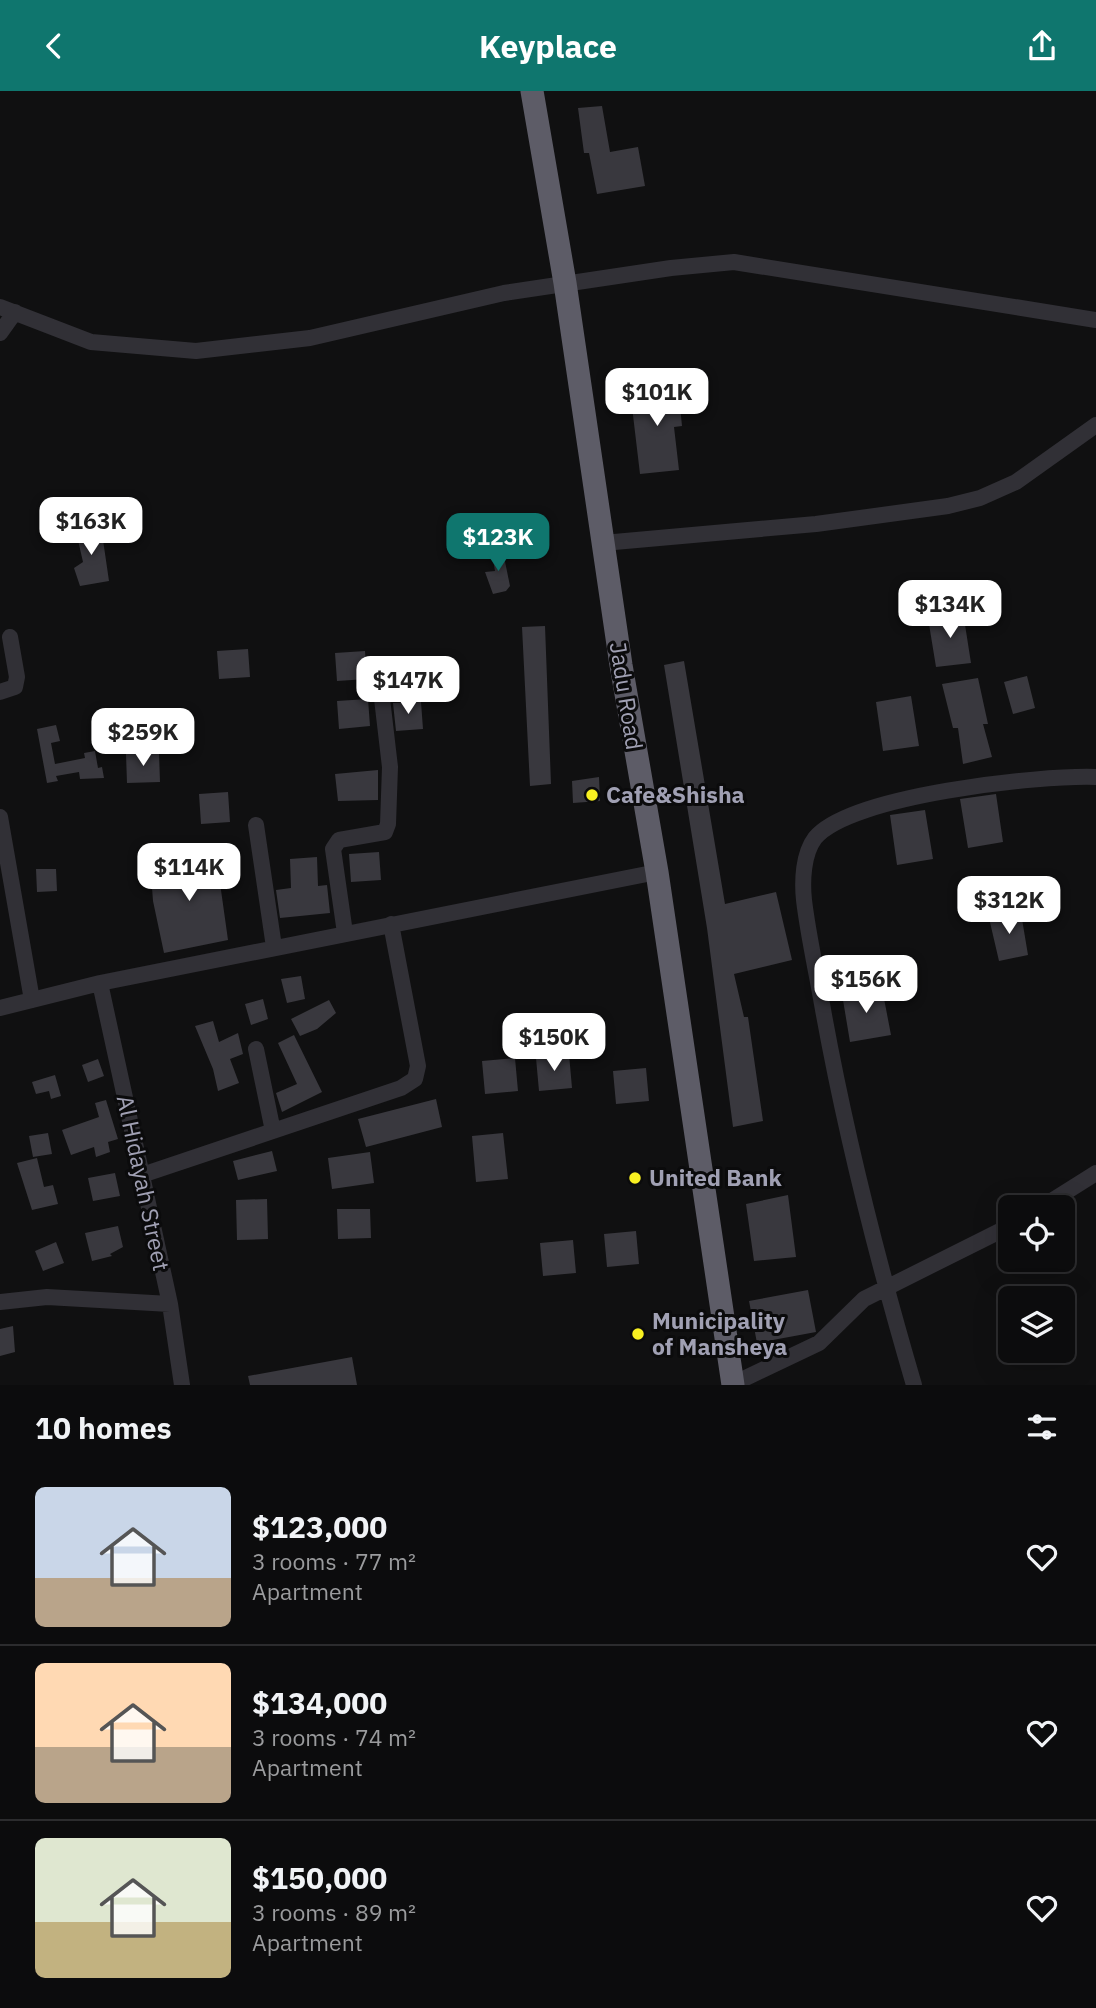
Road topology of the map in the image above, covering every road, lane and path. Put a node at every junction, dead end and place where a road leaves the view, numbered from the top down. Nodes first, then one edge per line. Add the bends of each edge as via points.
1 (532, 91) edge
2 (565, 283) junction
3 (8, 309) edge
4 (1096, 320) edge
5 (0, 333) edge
6 (1096, 425) edge
7 (603, 543) junction
8 (9, 637) dead end
9 (379, 673) dead end
10 (0, 692) edge
11 (1096, 777) edge
12 (0, 817) edge
13 (256, 825) dead end
14 (657, 872) junction
15 (391, 924) junction
16 (345, 933) junction
17 (274, 947) junction
18 (100, 983) junction
19 (32, 1000) junction
20 (0, 1008) edge
21 (256, 1049) dead end
22 (273, 1131) junction
23 (1096, 1173) edge
24 (142, 1175) junction
25 (1061, 1195) edge
26 (998, 1232) edge
27 (885, 1288) junction
28 (0, 1302) edge
29 (170, 1304) junction
30 (733, 1384) edge
31 (182, 1385) edge
32 (914, 1385) edge

1 - 2 highway, Jadu Road
2 - 3 street via 310,338 196,351 91,342
2 - 4 street via 734,262
2 - 7 highway, Jadu Road
3 - 5 street
6 - 7 street via 1016,482 948,506 816,524
7 - 14 highway, Jadu Road
8 - 10 street via 17,677 15,687
9 - 16 street via 390,767 388,824 385,832 339,840 333,849
11 - 27 street via 1024,779 926,796 835,823 811,845 804,899 839,1098
12 - 19 street
13 - 17 street
14 - 15 street
14 - 30 highway, Jadu Road
15 - 16 street
15 - 22 street via 418,1066 415,1079 401,1088
16 - 17 street
17 - 18 street
18 - 19 street
18 - 24 street, Al Hidayah Street
19 - 20 street
21 - 22 street
22 - 24 street
23 - 25 street
24 - 29 street, Al Hidayah Street
26 - 27 street
27 - 30 street via 855,1305 819,1343
27 - 32 street
28 - 29 street via 47,1297
29 - 31 street, Al Hidayah Street

